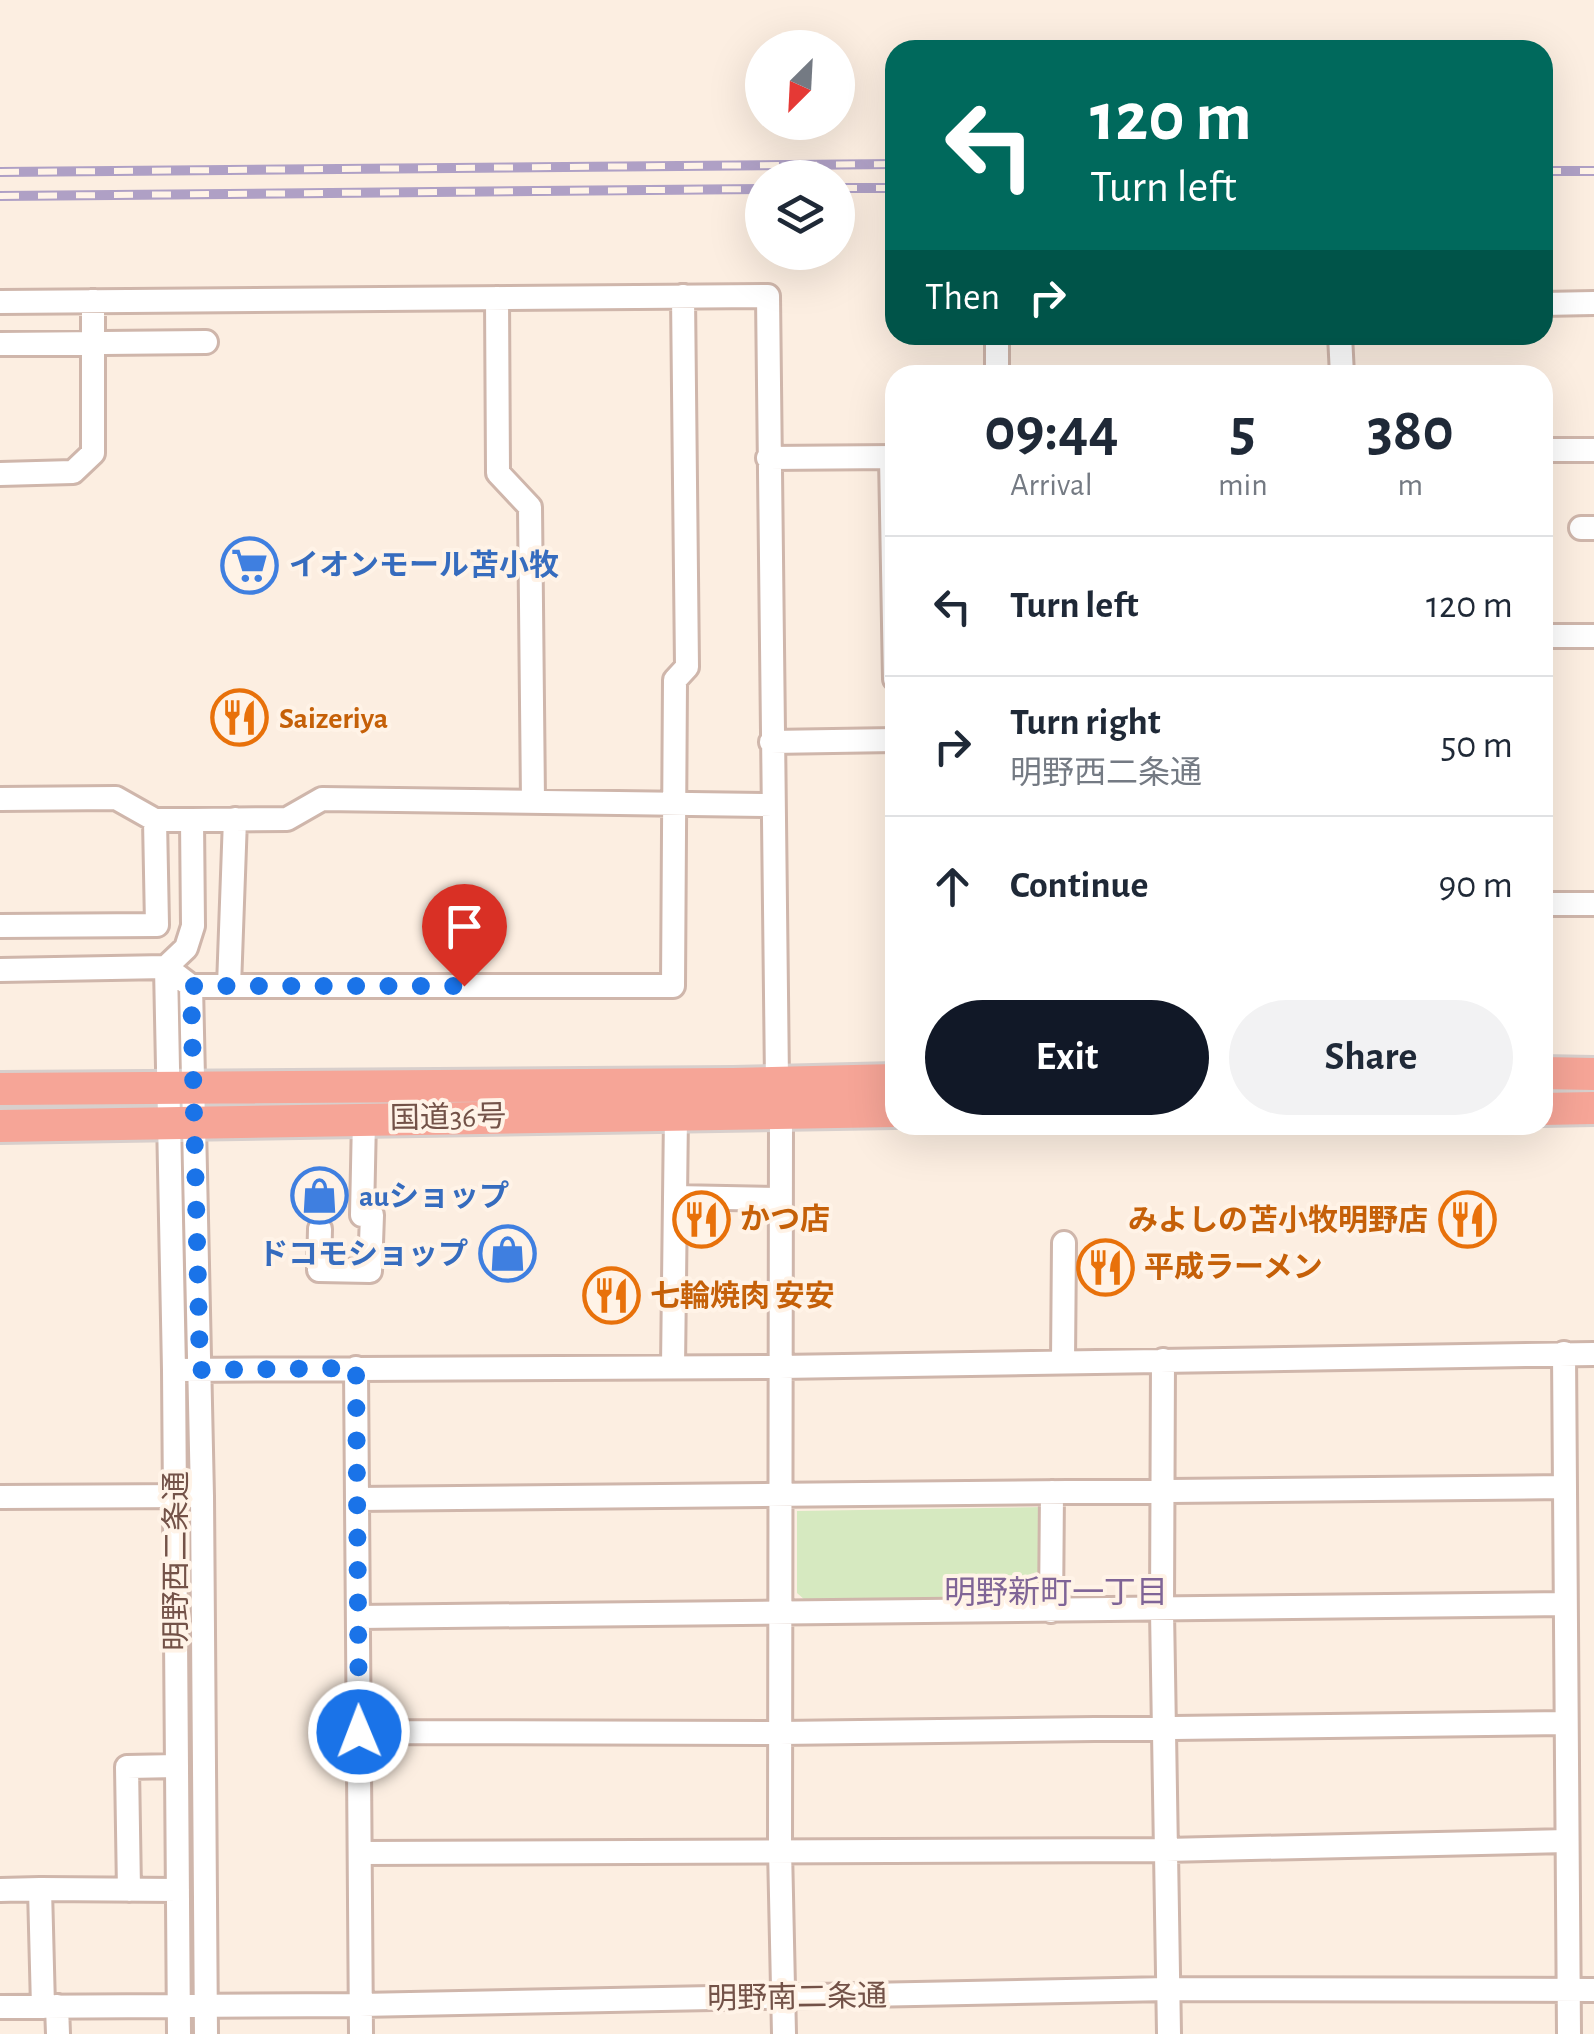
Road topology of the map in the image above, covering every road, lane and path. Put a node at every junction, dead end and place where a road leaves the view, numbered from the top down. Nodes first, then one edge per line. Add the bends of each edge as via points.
1 (683, 296) junction
2 (497, 298) junction
3 (93, 301) junction
4 (0, 302) edge
5 (1594, 303) edge
6 (1553, 304) edge
7 (206, 342) dead end
8 (93, 343) junction
9 (0, 344) edge
10 (1553, 450) edge
11 (1594, 450) edge
12 (885, 457) edge
13 (768, 458) junction
14 (0, 474) edge
15 (1553, 636) edge
16 (1594, 636) edge
17 (885, 740) edge
18 (771, 742) junction
19 (0, 800) edge
20 (533, 802) junction
21 (675, 803) junction
22 (772, 804) junction
23 (235, 819) junction
24 (156, 820) junction
25 (192, 820) junction
26 (1553, 904) edge
27 (1594, 904) edge
28 (0, 926) edge
29 (166, 967) junction
30 (0, 970) edge
31 (191, 986) junction
32 (228, 986) junction
33 (1553, 1073) edge
34 (1594, 1074) edge
35 (885, 1081) edge
36 (182, 1088) junction
37 (0, 1089) edge
38 (779, 1097) junction
39 (1594, 1108) edge
40 (1553, 1109) edge
41 (885, 1110) edge
42 (676, 1114) junction
43 (364, 1118) junction
44 (182, 1123) junction
45 (0, 1126) edge
46 (675, 1198) junction
47 (780, 1200) junction
48 (320, 1229) dead end
49 (1064, 1244) dead end
50 (1564, 1353) junction
51 (1594, 1354) edge
52 (1163, 1360) junction
53 (1063, 1362) junction
54 (672, 1367) junction
55 (780, 1367) junction
56 (356, 1368) junction
57 (174, 1370) junction
58 (200, 1370) junction
59 (1564, 1486) junction
60 (1161, 1490) junction
61 (1052, 1492) junction
62 (175, 1496) junction
63 (202, 1496) junction
64 (781, 1496) junction
65 (0, 1497) edge
66 (357, 1499) junction
67 (1566, 1604) junction
68 (1162, 1610) junction
69 (1051, 1611) junction
70 (779, 1612) junction
71 (358, 1617) junction
72 (1566, 1723) junction
73 (1164, 1727) junction
74 (359, 1732) junction
75 (780, 1732) junction
76 (177, 1766) junction
77 (1567, 1841) junction
78 (780, 1849) junction
79 (1166, 1850) junction
80 (360, 1853) junction
81 (40, 1889) junction
82 (0, 1890) edge
83 (129, 1890) junction
84 (178, 1890) junction
85 (1168, 1989) junction
86 (1594, 1990) edge
87 (1569, 1991) junction
88 (784, 1998) junction
89 (0, 2006) edge
90 (50, 2006) junction
91 (179, 2006) junction
92 (206, 2006) junction
93 (360, 2006) junction
94 (58, 2034) edge
95 (179, 2034) edge
96 (206, 2034) edge
97 (361, 2034) edge
98 (784, 2034) edge
99 (1169, 2034) edge
100 (1569, 2034) edge

1 - 2 street
1 - 13 street via 768,296
1 - 21 street via 687,667 675,680
2 - 3 street
2 - 20 street via 498,473 530,507
3 - 4 street
3 - 8 street
5 - 6 street
7 - 8 street
8 - 9 street
8 - 14 street via 93,453 73,472
10 - 11 street
12 - 13 street
13 - 18 street
15 - 16 street
17 - 18 street
18 - 22 street
19 - 24 street via 116,798
20 - 21 street
20 - 23 street via 322,798 287,818
21 - 22 street
21 - 32 street via 673,986
22 - 38 street
23 - 25 street
23 - 32 street
24 - 25 street
24 - 28 street via 157,924
25 - 29 street via 193,926 186,948
26 - 27 street
29 - 30 street
29 - 31 street
29 - 36 street
31 - 32 street
31 - 36 street
33 - 34 highway
35 - 38 highway, 国道36号
36 - 37 highway, 国道36号
36 - 38 highway, 国道36号
36 - 44 street, 明野西二条通
38 - 41 highway, 国道36号
38 - 42 highway, 国道36号
38 - 47 street
39 - 40 highway
42 - 43 highway, 国道36号
42 - 46 street
43 - 44 highway, 国道36号
43 - 48 street via 362,1214 372,1215 370,1271 319,1270
44 - 45 highway, 国道36号
44 - 57 street, 明野西二条通
44 - 58 street, 明野西二条通
46 - 47 street
46 - 54 street
47 - 55 street
49 - 53 street
50 - 51 street
50 - 52 street
50 - 59 street
52 - 53 street
52 - 60 street
53 - 55 street
54 - 55 street
54 - 56 street
55 - 64 street
56 - 58 street
56 - 66 street
57 - 58 street
57 - 62 street, 明野西二条通
58 - 63 street, 明野西二条通
59 - 60 street
59 - 67 street
60 - 61 street
60 - 68 street
61 - 64 street
61 - 69 street
62 - 63 street
62 - 65 street
62 - 76 street, 明野西二条通
63 - 92 street, 明野西二条通
64 - 66 street
64 - 70 street
66 - 71 street
67 - 68 street
67 - 72 street
68 - 69 street
68 - 73 street
69 - 70 street
70 - 71 street
70 - 75 street
71 - 74 street
72 - 73 street
72 - 77 street
73 - 75 street
73 - 79 street
74 - 75 street
74 - 80 street
75 - 78 street
76 - 83 street via 127,1767
76 - 84 street, 明野西二条通
77 - 79 street
77 - 87 street
78 - 79 street
78 - 80 street
78 - 88 street
79 - 85 street
80 - 93 street
81 - 82 street
81 - 83 street
81 - 90 street
83 - 84 street
84 - 91 street, 明野西二条通
85 - 87 street, 明野南二条通
85 - 88 street, 明野南二条通
85 - 99 street
86 - 87 street, 明野南二条通
87 - 100 street
88 - 93 street, 明野南二条通
88 - 98 street
89 - 90 street, 明野南二条通
90 - 91 street, 明野南二条通
90 - 94 street
91 - 92 street, 明野南二条通
91 - 95 street, 明野西二条通
92 - 93 street, 明野南二条通
92 - 96 street, 明野西二条通
93 - 97 street

